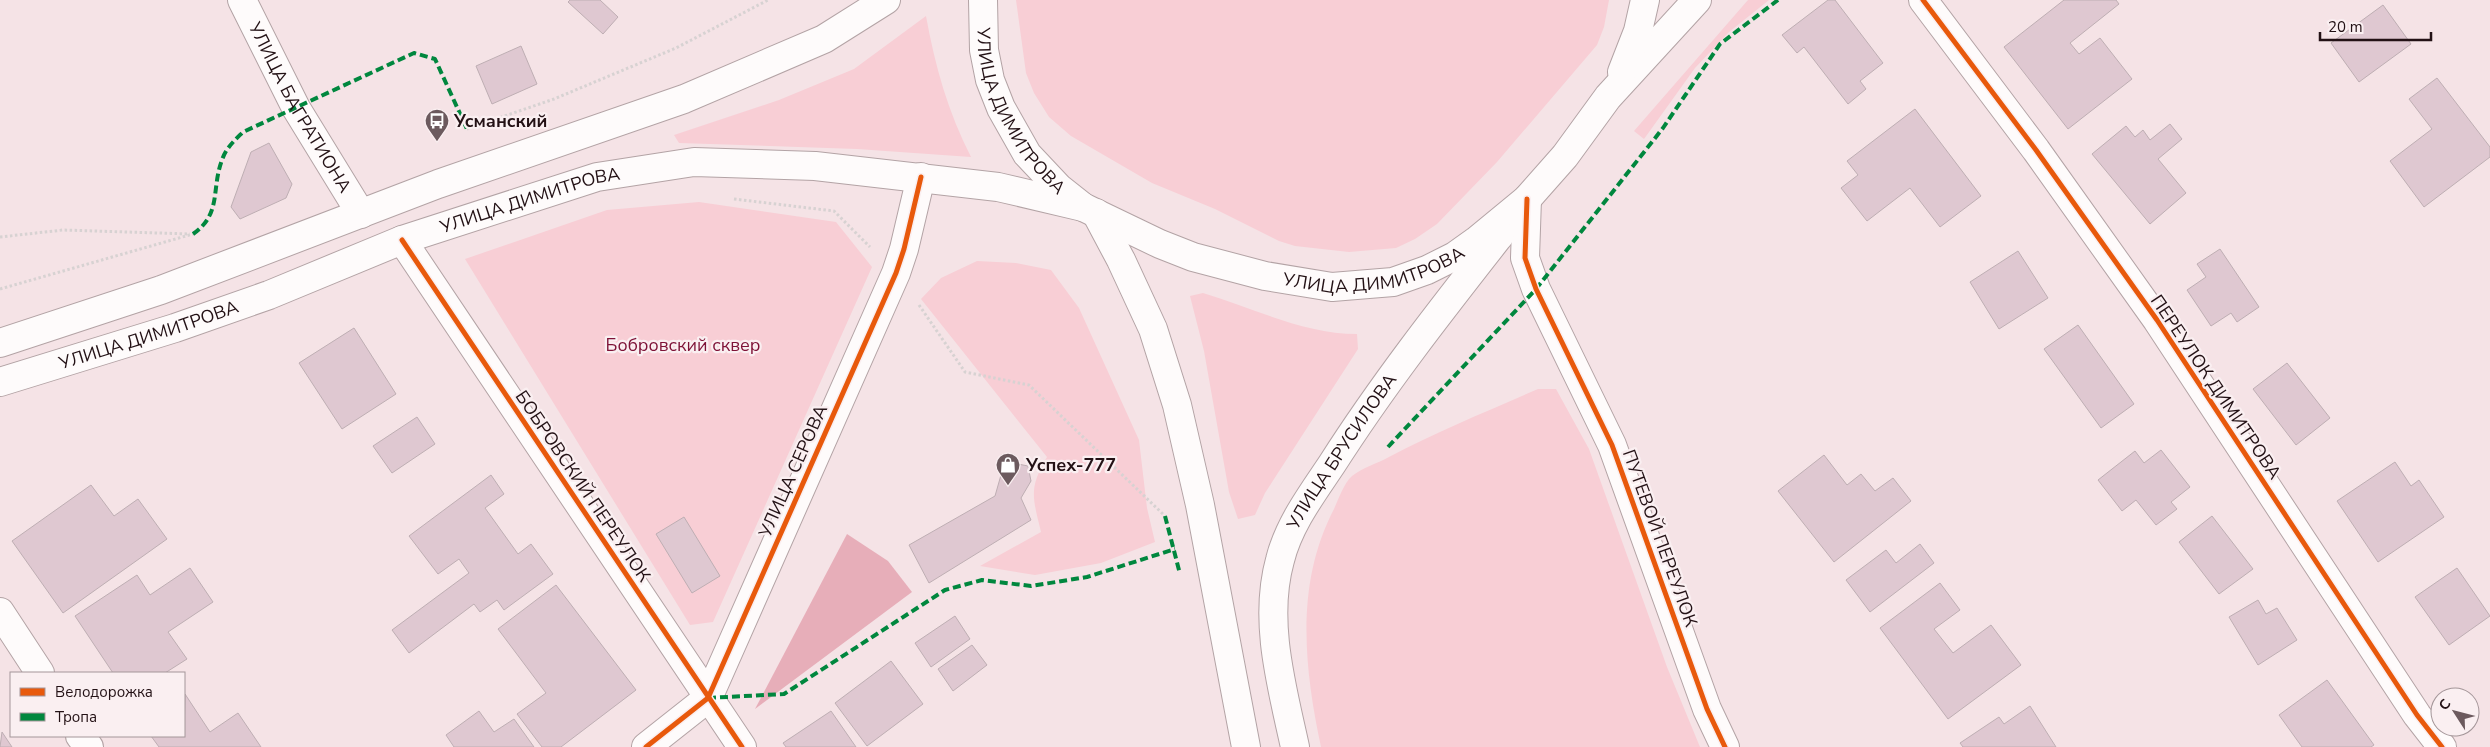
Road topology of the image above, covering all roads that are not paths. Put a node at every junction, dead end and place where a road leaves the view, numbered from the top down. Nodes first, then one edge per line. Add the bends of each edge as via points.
1 (242, 0) edge
2 (886, 0) edge
3 (983, 0) edge
4 (1645, 0) edge
5 (1697, 0) edge
6 (1923, 0) edge
7 (1608, 97) junction
8 (921, 177) junction
9 (1527, 199) junction
10 (1090, 210) junction
11 (361, 214) junction
12 (402, 240) junction
13 (0, 343) edge
14 (0, 382) edge
15 (0, 612) edge
16 (39, 672) edge
17 (708, 698) junction
18 (646, 747) edge
19 (742, 747) edge
20 (1246, 747) edge
21 (1294, 747) edge
22 (1725, 747) edge
23 (2442, 747) edge

1 - 11 main road, УЛИЦА БАГРАТИОНА via 296,108
2 - 11 main road via 824,39 684,100 438,184
3 - 10 main road, УЛИЦА ДИМИТРОВА via 984,50 990,80 1001,108 1027,154 1044,175
4 - 7 main road, УЛИЦА ДИМИТРОВА via 1629,59
5 - 7 main road, УЛИЦА ДИМИТРОВА
6 - 23 main road, ПЕРЕУЛОК ДИМИТРОВА via 2036,150 2156,320 2417,715
7 - 9 main road, УЛИЦА ДИМИТРОВА via 1565,156
8 - 10 main road, УЛИЦА ДИМИТРОВА via 998,187
8 - 12 main road, УЛИЦА ДИМИТРОВА via 814,166 694,162 597,177
8 - 17 main road, УЛИЦА СЕРОВА via 896,272
9 - 10 main road, УЛИЦА ДИМИТРОВА via 1455,256 1427,270 1393,282 1349,287 1295,282 1225,266 1160,244
9 - 21 main road, УЛИЦА БРУСИЛОВА via 1357,425 1292,528 1279,560 1274,643
9 - 22 main road, ПУТЕВОЙ ПЕРЕУЛОК via 1525,258 1536,289 1612,445 1707,709
10 - 20 main road via 1121,260 1153,330 1177,405 1200,505
11 - 13 main road via 161,290
12 - 14 main road, УЛИЦА ДИМИТРОВА via 269,295
12 - 17 main road, БОБРОВСКИЙ ПЕРЕУЛОК
15 - 16 main road
17 - 18 main road, УЛИЦА СЕРОВА
17 - 19 main road, БОБРОВСКИЙ ПЕРЕУЛОК

